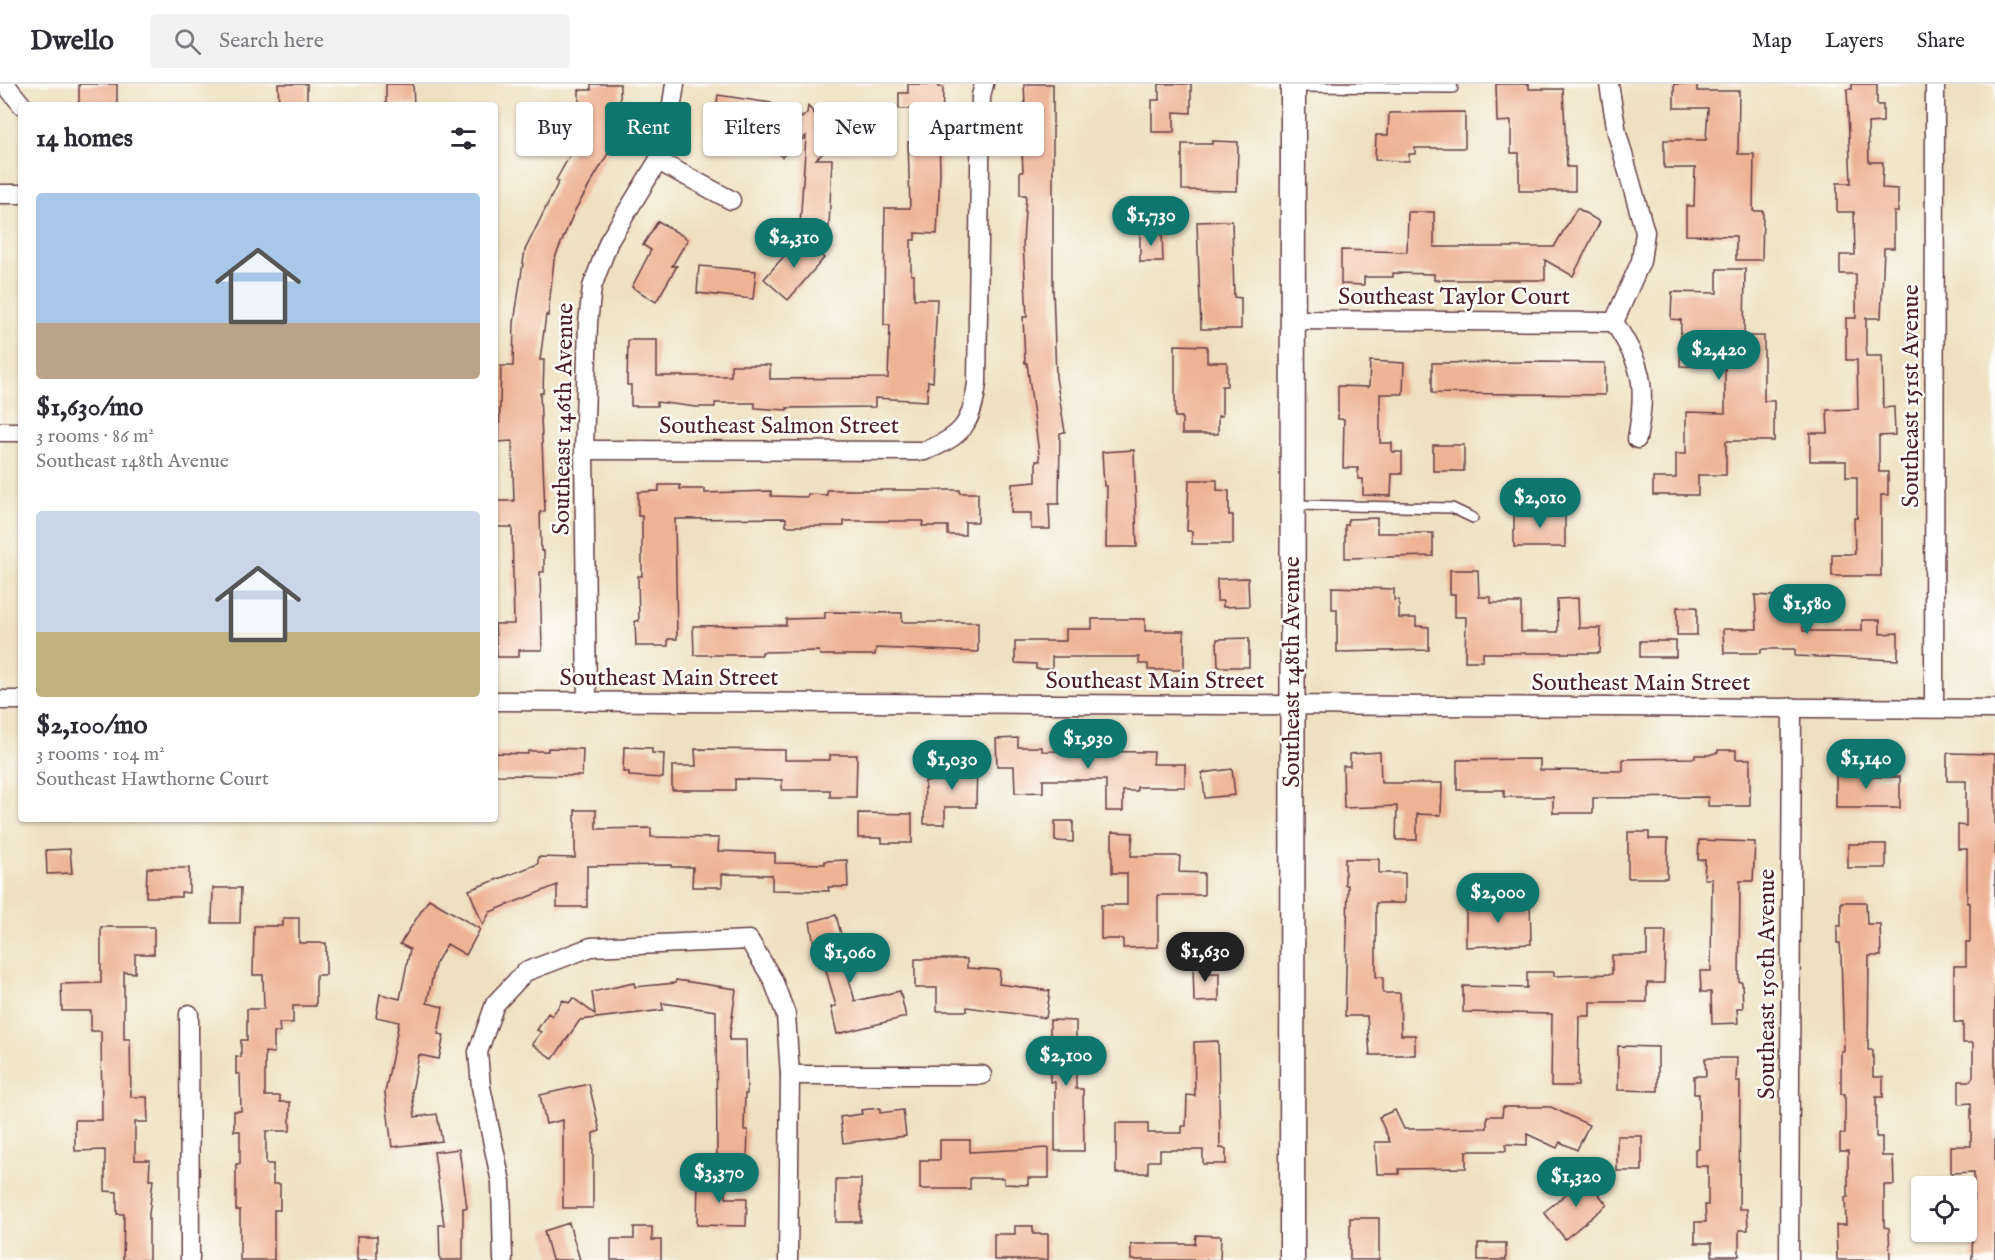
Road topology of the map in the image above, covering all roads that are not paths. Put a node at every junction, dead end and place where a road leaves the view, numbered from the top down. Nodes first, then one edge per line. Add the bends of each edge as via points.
1 (5, 84) edge
2 (675, 84) edge
3 (984, 84) edge
4 (1609, 84) edge
5 (1935, 84) edge
6 (1293, 85) edge
7 (1453, 88) dead end
8 (20, 102) edge
9 (658, 161) junction
10 (0, 194) edge
11 (18, 194) edge
12 (731, 200) dead end
13 (1292, 320) junction
14 (1614, 321) junction
15 (0, 432) edge
16 (18, 432) edge
17 (1637, 439) dead end
18 (584, 450) junction
19 (1292, 504) junction
20 (1473, 518) dead end
21 (0, 700) edge
22 (18, 700) edge
23 (587, 701) junction
24 (498, 702) edge
25 (1292, 705) junction
26 (1792, 707) junction
27 (1934, 708) junction
28 (1995, 709) edge
29 (189, 1014) dead end
30 (790, 1075) junction
31 (982, 1075) dead end
32 (190, 1260) edge
33 (502, 1260) edge
34 (788, 1260) edge
35 (1292, 1260) edge
36 (1789, 1260) edge

1 - 8 street
2 - 9 street, Southeast 146th Avenue via 668,130
3 - 18 street, Southeast Salmon Street via 977,383 974,406 965,425 948,442 924,451
4 - 14 street via 1617,133 1645,232 1641,261
5 - 27 street, Southeast 151st Avenue
6 - 7 lane
6 - 13 main road, Southeast 148th Avenue
9 - 12 street
9 - 18 street, Southeast 146th Avenue via 609,241 592,287
10 - 11 street
13 - 14 street, Southeast Taylor Court
13 - 19 main road, Southeast 148th Avenue
14 - 17 street via 1641,376 1643,402
15 - 16 street
18 - 23 street, Southeast 146th Avenue
19 - 20 lane via 1452,508
19 - 25 main road, Southeast 148th Avenue
21 - 22 street
23 - 24 street, Southeast Main Street
23 - 25 street, Southeast Main Street
25 - 26 street, Southeast Main Street
25 - 35 main road, Southeast 148th Avenue
26 - 27 street, Southeast Main Street
26 - 36 street, Southeast 150th Avenue
27 - 28 street, Southeast Main Street
29 - 32 street
30 - 31 street
30 - 33 street via 786,1015 773,980 749,940 591,947 525,972 495,1004 478,1052 481,1087 501,1182
30 - 34 street

